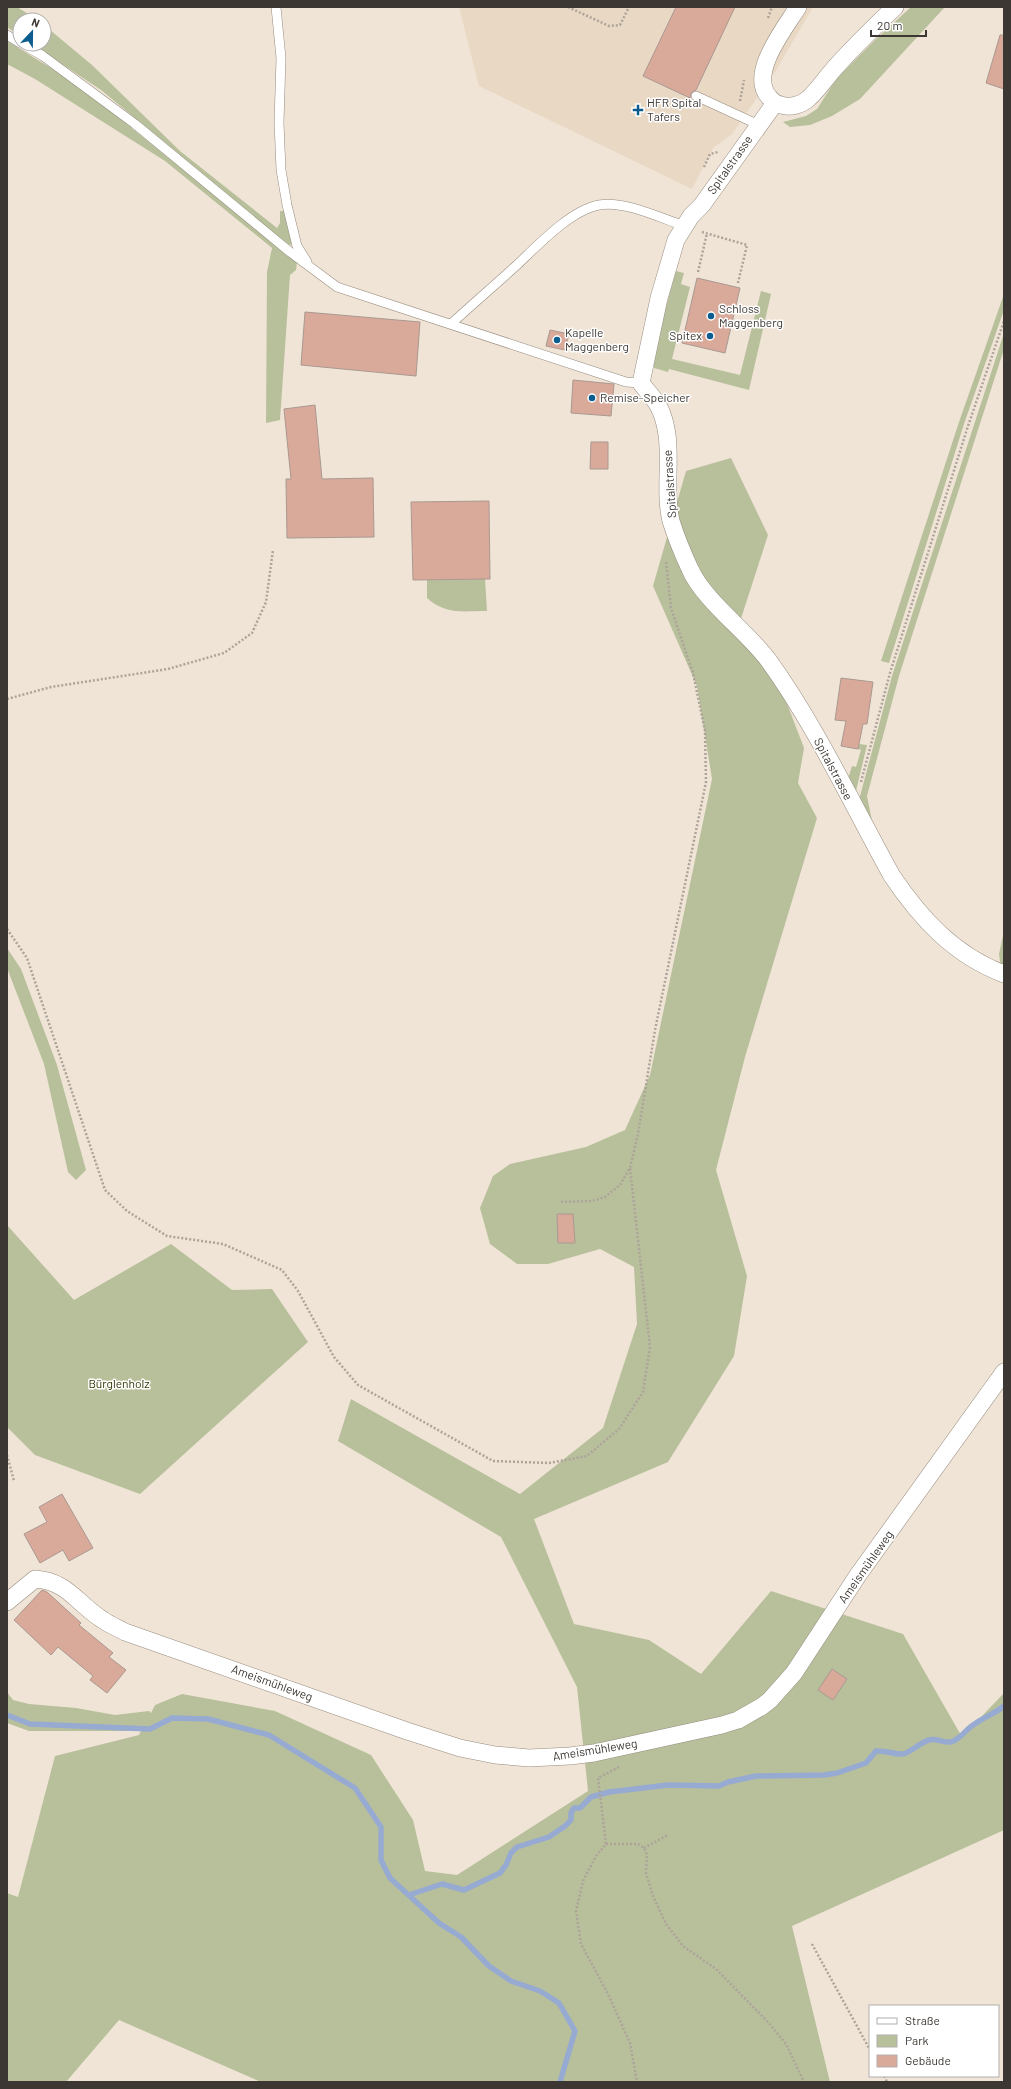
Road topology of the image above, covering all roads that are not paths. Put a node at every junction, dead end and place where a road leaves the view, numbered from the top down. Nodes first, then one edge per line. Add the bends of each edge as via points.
1 (276, 7) edge
2 (798, 7) edge
3 (895, 7) edge
4 (36, 52) edge
5 (696, 96) dead end
6 (775, 103) junction
7 (759, 125) junction
8 (684, 226) junction
9 (310, 266) junction
10 (452, 323) junction
11 (641, 383) junction
12 (1004, 974) edge
13 (1004, 1372) edge
14 (7, 1602) edge

1 - 9 lane via 281,58 279,123 282,170 287,206 297,246
2 - 6 street via 762,71 766,94
3 - 6 street via 832,71 810,98 794,106 781,106
4 - 9 lane via 135,124
5 - 7 lane
6 - 7 street, Spitalstrasse
7 - 8 street, Spitalstrasse
8 - 10 lane via 635,209 610,204 598,205 579,212 548,236
8 - 11 street, Spitalstrasse via 676,240 659,298
9 - 10 lane via 337,286
10 - 11 lane via 626,382
11 - 12 street, Spitalstrasse via 658,405 666,428 667,487 671,521 691,571 703,590 768,660 796,700 892,876 923,918 953,947
13 - 14 street, Ameismühleweg via 782,1687 770,1700 738,1720 696,1732 594,1753 556,1758 511,1757 477,1752 408,1732 125,1632 102,1620 59,1584 48,1580 35,1579

